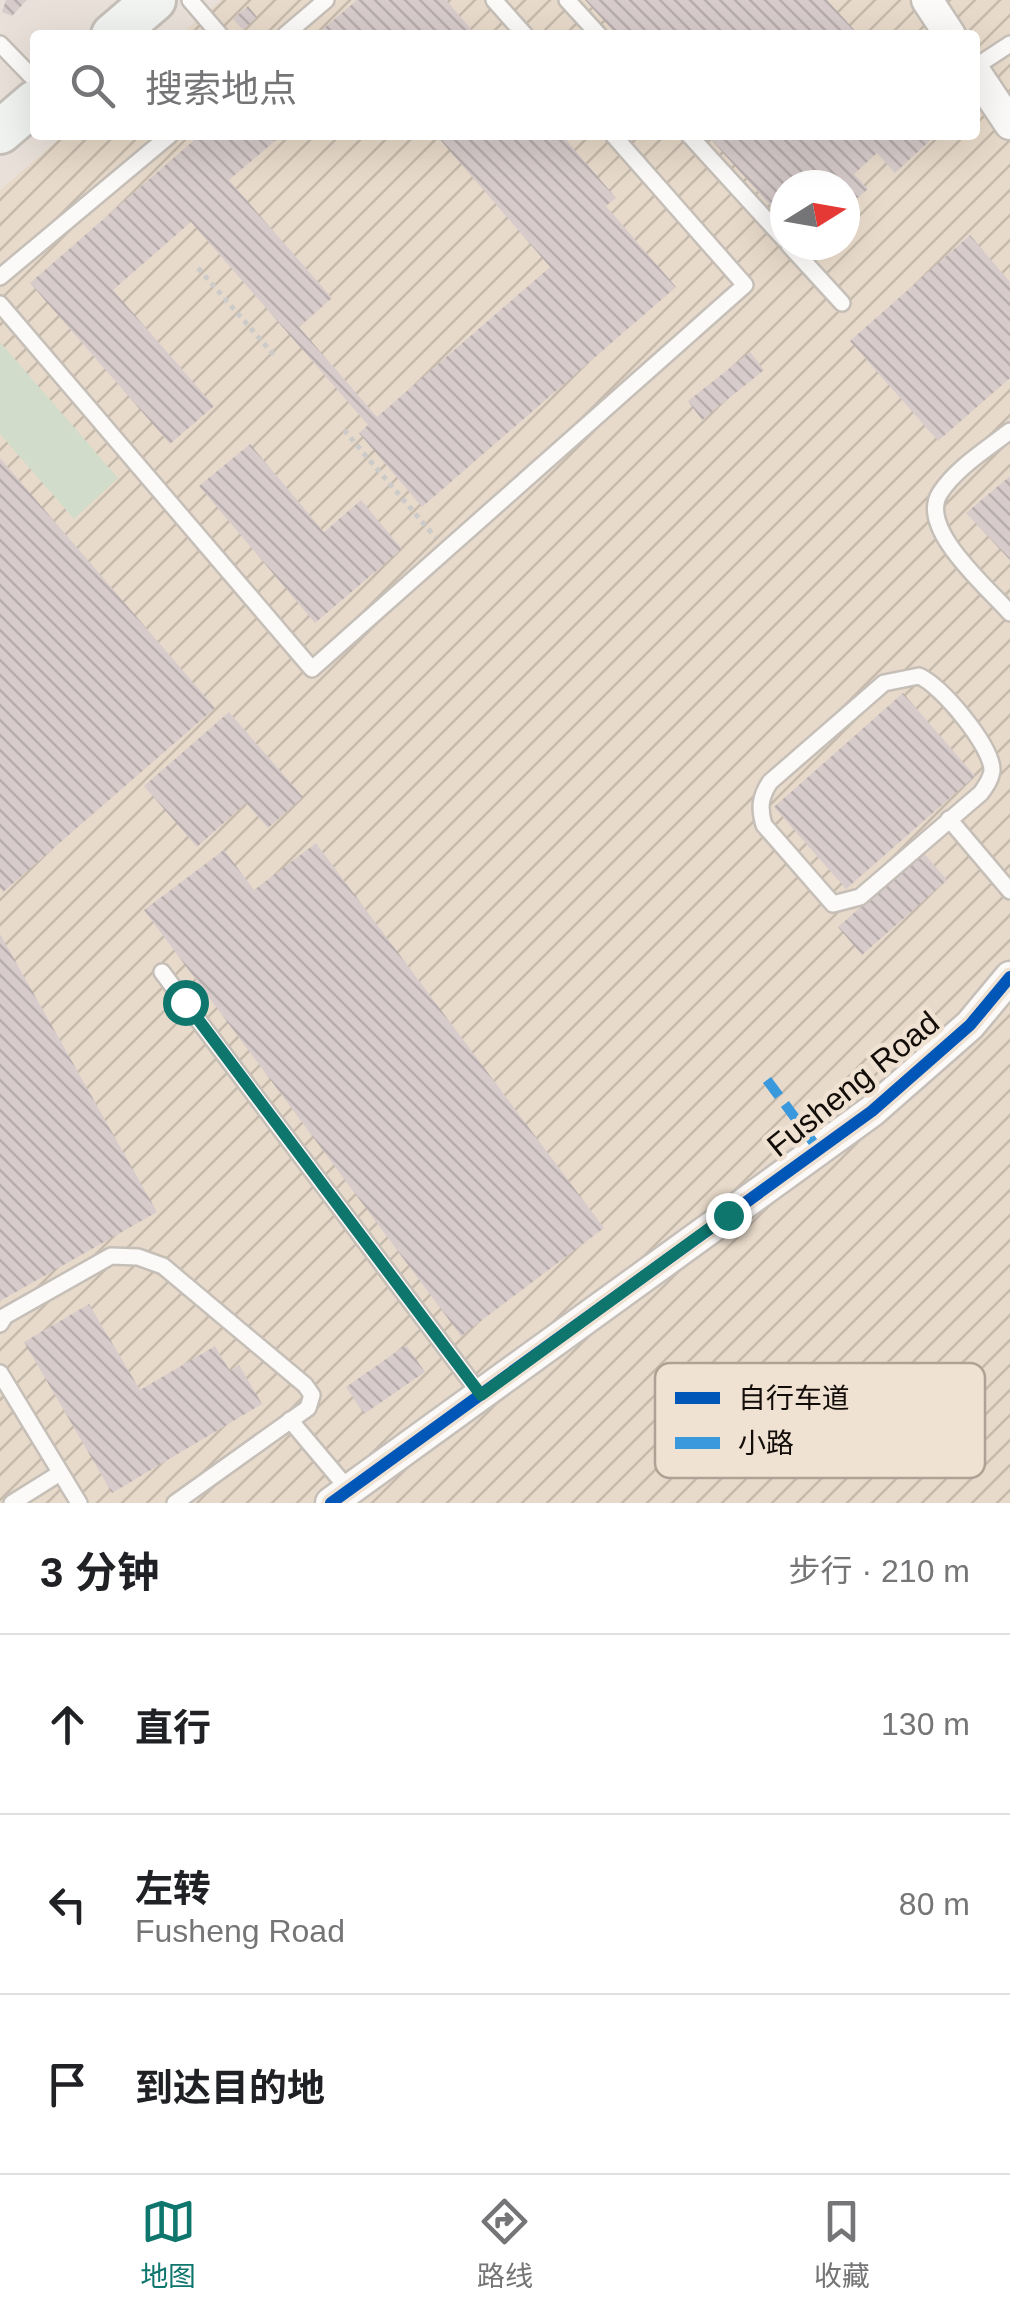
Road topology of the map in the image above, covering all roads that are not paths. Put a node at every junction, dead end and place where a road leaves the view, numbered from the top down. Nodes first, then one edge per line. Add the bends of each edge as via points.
1 (154, 0) edge
2 (190, 0) edge
3 (326, 0) edge
4 (494, 0) edge
5 (567, 0) edge
6 (926, 0) edge
7 (119, 30) edge
8 (216, 30) edge
9 (290, 30) edge
10 (521, 30) edge
11 (594, 30) edge
12 (947, 30) edge
13 (0, 44) edge
14 (1010, 44) edge
15 (980, 66) edge
16 (30, 75) edge
17 (980, 78) edge
18 (30, 106) edge
19 (1010, 124) edge
20 (0, 132) edge
21 (164, 140) edge
22 (617, 140) edge
23 (694, 140) edge
24 (770, 224) edge
25 (802, 260) edge
26 (0, 277) edge
27 (0, 304) edge
28 (842, 304) dead end
29 (1010, 431) edge
30 (1010, 613) edge
31 (949, 819) junction
32 (1010, 891) edge
33 (162, 972) dead end
34 (1010, 977) edge
35 (0, 1324) edge
36 (0, 1373) edge
37 (481, 1395) junction
38 (290, 1420) junction
39 (60, 1473) junction
40 (340, 1496) edge
41 (12, 1503) edge
42 (79, 1503) edge
43 (175, 1503) edge

1 - 7 street
2 - 8 lane
3 - 9 lane
4 - 10 lane
5 - 11 lane
6 - 12 street
13 - 16 lane
14 - 15 lane
17 - 19 street
18 - 20 street
21 - 26 lane
22 - 27 lane via 745,285 312,669
23 - 24 lane
25 - 28 lane
29 - 30 lane via 950,480 937,497 936,520 943,538
31 - 31 lane via 860,897 833,904 764,825 760,810 770,782 884,684 919,676 938,684 992,767 981,793
31 - 32 lane
33 - 37 lane
34 - 37 street, Fusheng Road via 970,1025 872,1111
35 - 38 lane via 111,1256 138,1257 163,1266 305,1384 312,1395 308,1408
36 - 39 lane
37 - 40 street, Fusheng Road
38 - 40 lane
38 - 43 lane
39 - 41 lane
39 - 42 lane

